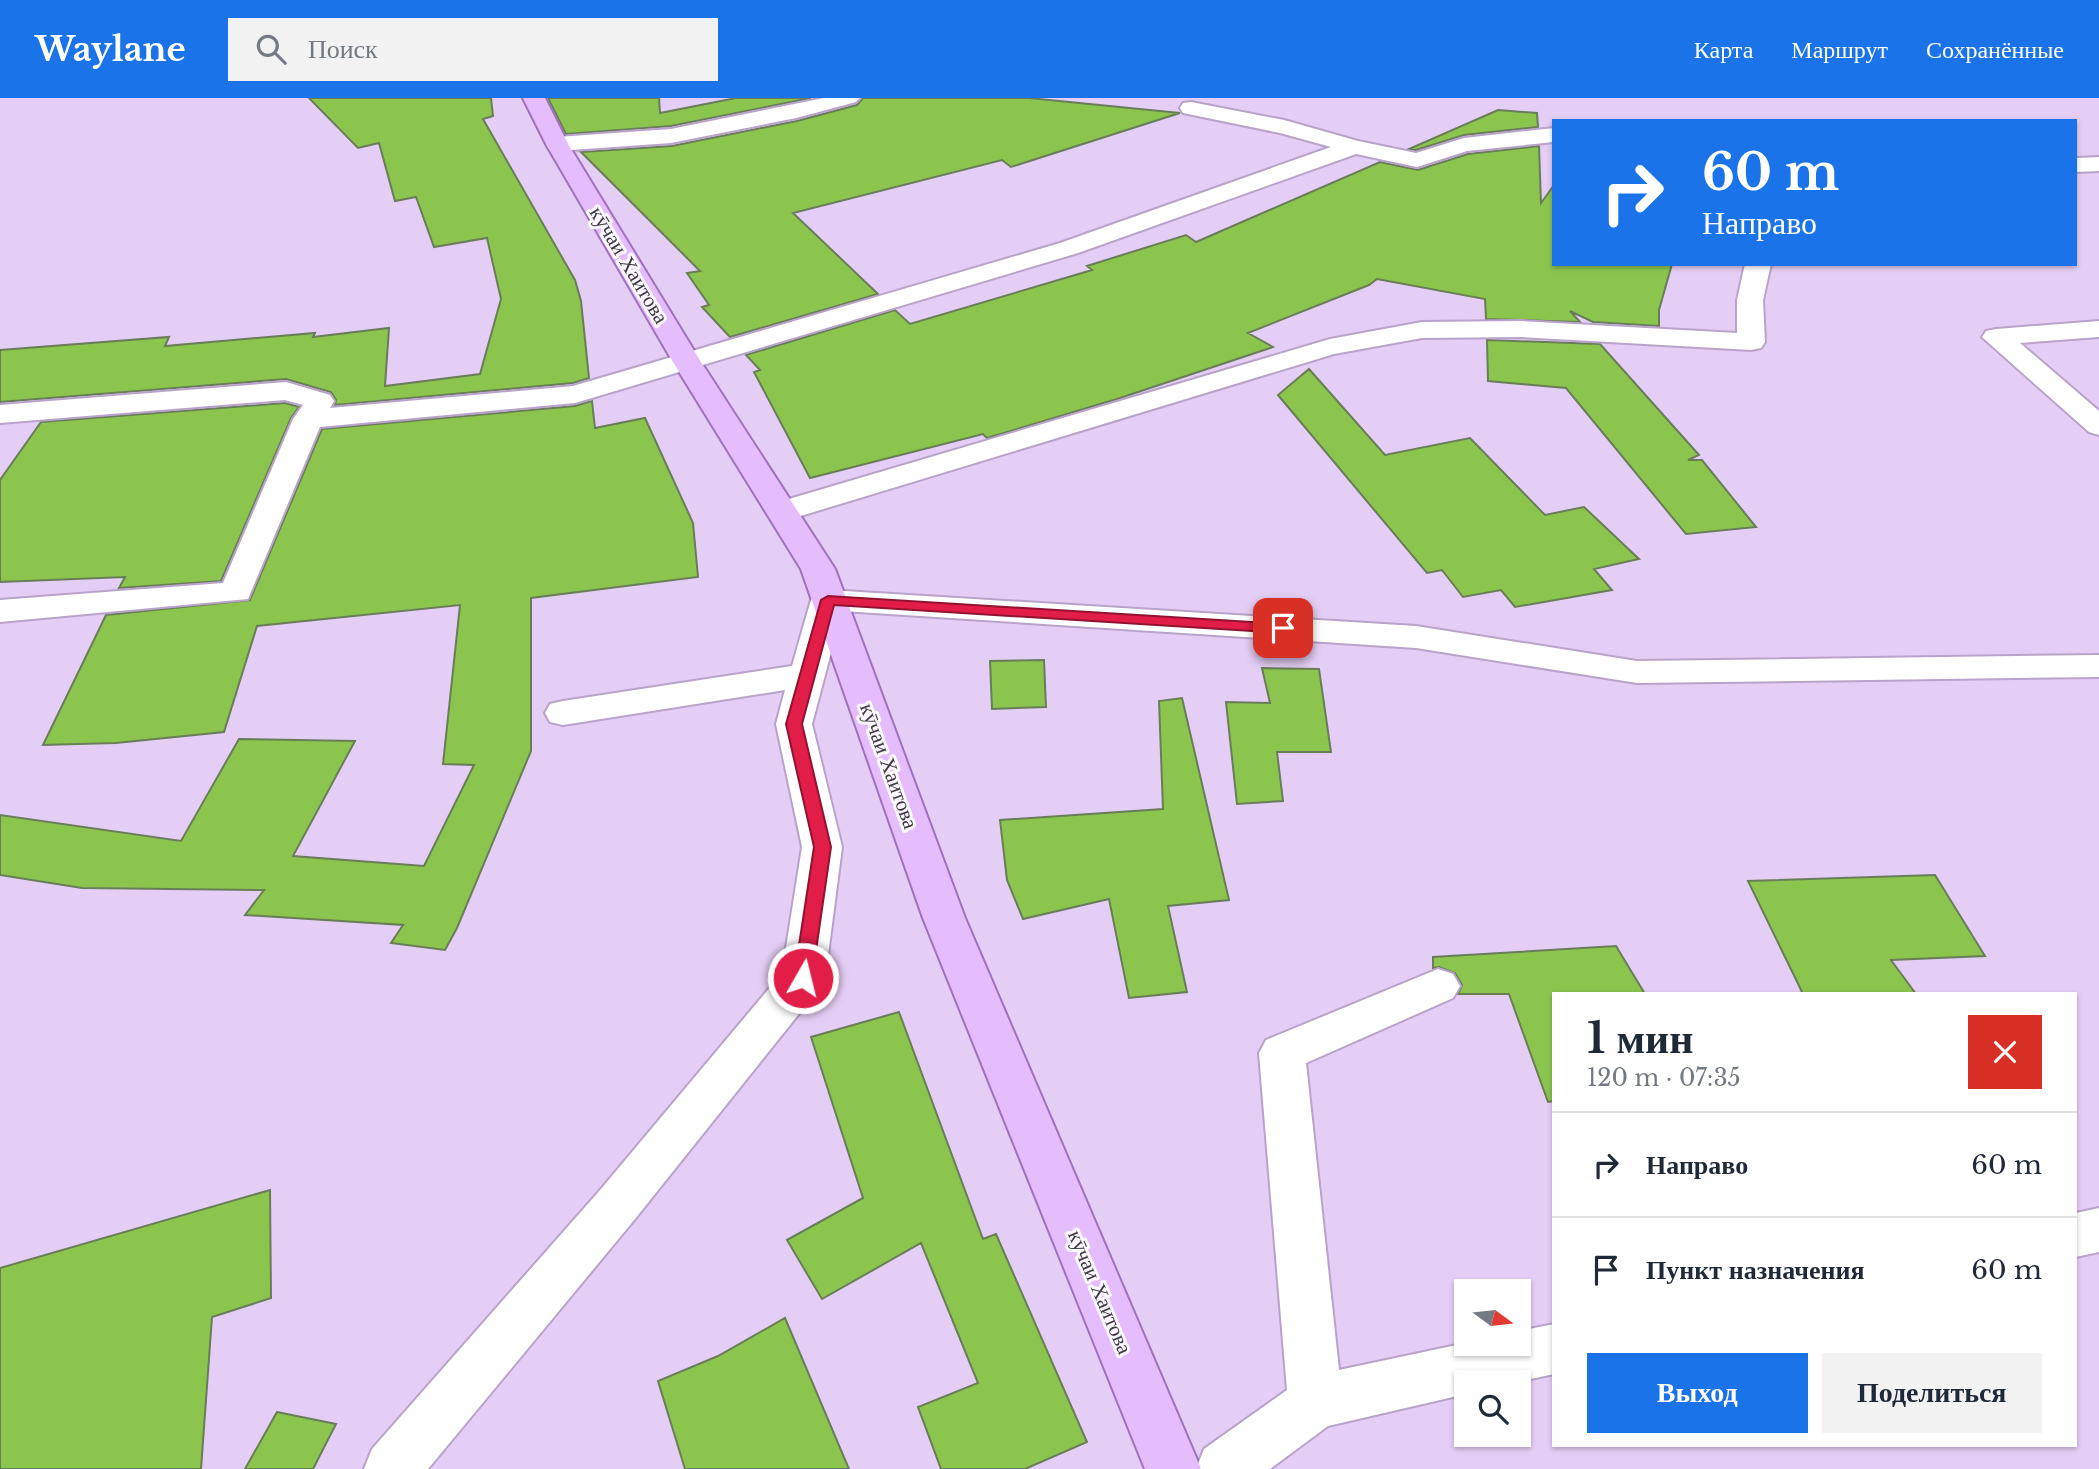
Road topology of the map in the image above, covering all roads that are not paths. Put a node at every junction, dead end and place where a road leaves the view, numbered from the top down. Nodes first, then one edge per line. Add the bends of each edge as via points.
1 (534, 98) edge
2 (849, 98) edge
3 (1247, 98) edge
4 (1191, 108) dead end
5 (1231, 116) junction
6 (1552, 135) edge
7 (557, 144) junction
8 (1354, 147) junction
9 (2099, 164) edge
10 (2077, 165) edge
11 (1758, 266) edge
12 (2099, 329) edge
13 (687, 362) junction
14 (0, 414) edge
15 (308, 419) junction
16 (2099, 426) edge
17 (783, 511) junction
18 (828, 600) junction
19 (0, 611) edge
20 (2099, 666) edge
21 (808, 675) junction
22 (563, 713) dead end
23 (1438, 986) dead end
24 (2099, 1230) edge
25 (2077, 1235) edge
26 (1552, 1349) edge
27 (1315, 1402) junction
28 (392, 1469) edge
29 (1174, 1469) edge
30 (1224, 1469) edge

1 - 7 main road, кӯчаи Хаитова
2 - 7 street via 671,136
3 - 5 street
4 - 5 street
5 - 8 street
6 - 8 street via 1464,145 1417,160
7 - 13 main road, кӯчаи Хаитова
8 - 13 street via 1069,248
9 - 10 street
11 - 17 street via 1750,300 1751,342 1521,329 1422,330 1330,347
12 - 16 street via 1996,337
13 - 15 street via 575,394
13 - 17 main road, кӯчаи Хаитова
14 - 15 street via 286,391 320,401
15 - 19 street via 236,592
17 - 18 main road, кӯчаи Хаитова via 818,569
18 - 20 street via 1416,637 1637,672
18 - 21 street
18 - 29 main road, кӯчаи Хаитова via 944,918
21 - 22 street
21 - 28 street via 794,724 822,847 803,978
23 - 27 street via 1282,1053
24 - 25 street
26 - 27 street
27 - 30 street

